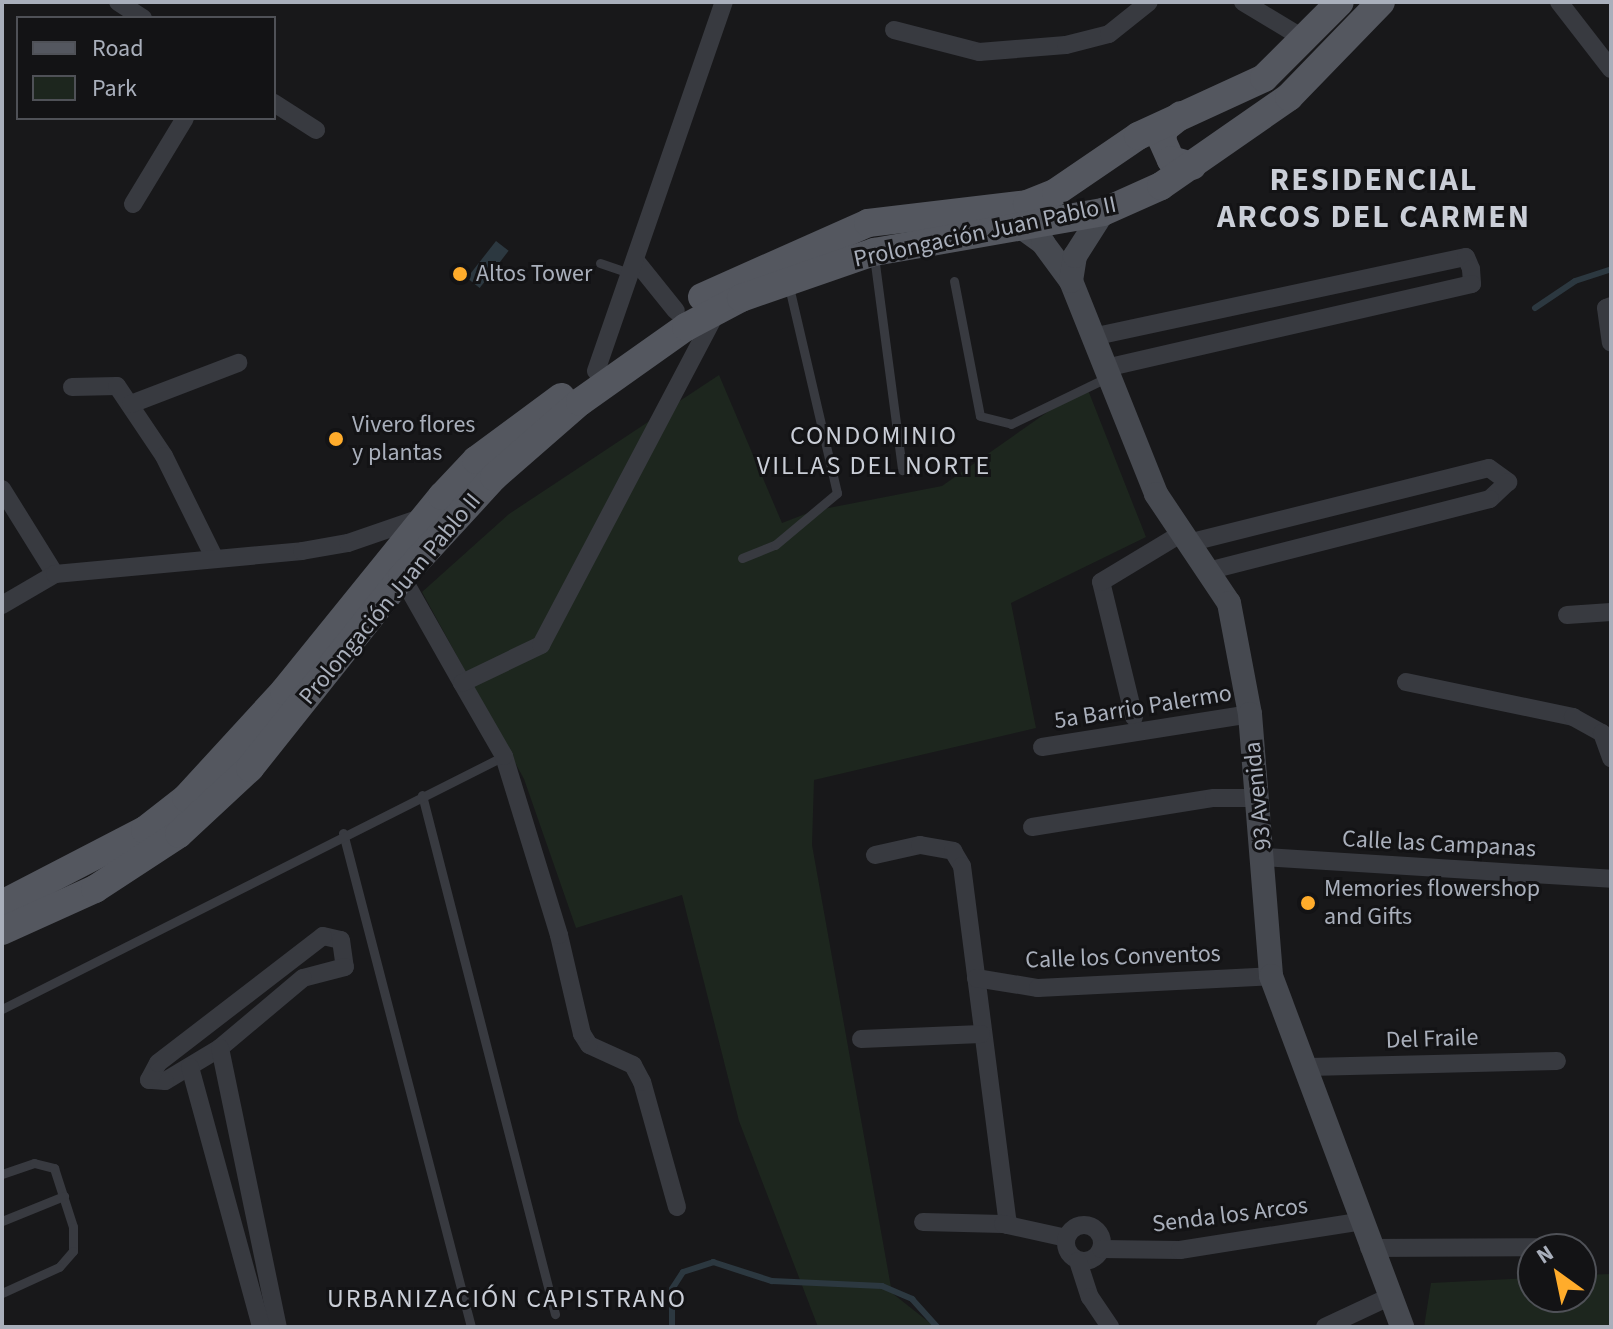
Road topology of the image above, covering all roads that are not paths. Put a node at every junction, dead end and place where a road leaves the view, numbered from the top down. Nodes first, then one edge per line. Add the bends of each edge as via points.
1 (118, 2) edge
2 (724, 2) edge
3 (1149, 2) edge
4 (1243, 2) edge
5 (1340, 2) edge
6 (1381, 2) edge
7 (1559, 2) edge
8 (140, 16) edge
9 (894, 30) dead end
10 (1306, 40) junction
11 (1611, 69) edge
12 (276, 104) edge
13 (1185, 112) junction
14 (184, 120) edge
15 (316, 130) dead end
16 (1192, 166) junction
17 (133, 204) dead end
18 (1103, 212) junction
19 (1024, 229) junction
20 (874, 252) junction
21 (600, 263) dead end
22 (632, 267) junction
23 (954, 281) dead end
24 (1071, 281) junction
25 (788, 282) junction
26 (1611, 306) edge
27 (718, 309) junction
28 (676, 311) junction
29 (1092, 337) junction
30 (1611, 343) edge
31 (238, 363) dead end
32 (596, 371) junction
33 (1106, 373) junction
34 (72, 387) dead end
35 (131, 404) junction
36 (902, 470) dead end
37 (2, 489) edge
38 (425, 516) junction
39 (1188, 537) junction
40 (214, 557) junction
41 (742, 558) dead end
42 (1208, 571) junction
43 (55, 574) junction
44 (402, 577) junction
45 (2, 605) edge
46 (1611, 612) edge
47 (1567, 615) dead end
48 (1406, 682) dead end
49 (462, 683) junction
50 (1250, 714) junction
51 (1134, 717) dead end
52 (1042, 747) dead end
53 (504, 756) junction
54 (1611, 758) edge
55 (422, 795) junction
56 (1257, 798) junction
57 (1032, 827) dead end
58 (343, 833) junction
59 (875, 855) dead end
60 (1264, 857) junction
61 (1611, 879) edge
62 (2, 904) edge
63 (2, 931) edge
64 (1271, 976) junction
65 (976, 978) junction
66 (2, 1009) edge
67 (981, 1034) junction
68 (861, 1039) dead end
69 (220, 1048) junction
70 (1557, 1061) dead end
71 (190, 1067) junction
72 (1309, 1067) junction
73 (2, 1174) edge
74 (64, 1196) junction
75 (677, 1207) dead end
76 (2, 1221) edge
77 (1363, 1221) junction
78 (923, 1222) dead end
79 (1008, 1225) junction
80 (1066, 1238) junction
81 (1517, 1247) edge
82 (1369, 1248) junction
83 (1101, 1249) junction
84 (1078, 1261) junction
85 (2, 1293) edge
86 (1387, 1298) junction
87 (555, 1314) dead end
88 (261, 1327) edge
89 (278, 1327) edge
90 (471, 1327) edge
91 (1110, 1327) edge
92 (1325, 1327) edge
93 (1402, 1327) edge

1 - 8 street
2 - 22 street
3 - 9 street via 1109,34 1066,45 979,52
4 - 10 street
5 - 10 main road
6 - 16 main road, Prolongación Juan Pablo II via 1301,87
7 - 11 street
10 - 13 main road via 1264,78
12 - 15 street
13 - 16 main road via 1171,121 1162,140 1171,160
13 - 28 main road via 1138,136 1056,192 1027,204 868,223 756,269
14 - 17 street
16 - 18 main road, Prolongación Juan Pablo II
18 - 19 main road, Prolongación Juan Pablo II
18 - 24 street via 1080,244
19 - 20 main road, Prolongación Juan Pablo II
19 - 24 street, 93 Avenida via 1043,243
20 - 25 main road, Prolongación Juan Pablo II
20 - 36 lane
21 - 22 lane
22 - 28 street
22 - 32 street
23 - 33 lane via 980,416 1011,424
24 - 29 street, 93 Avenida
25 - 27 main road, Prolongación Juan Pablo II
25 - 41 lane via 837,493 775,545
26 - 30 street via 1606,308
27 - 44 main road, Prolongación Juan Pablo II via 580,402 494,477
27 - 49 street via 541,645
28 - 32 main road
29 - 33 street, 93 Avenida
29 - 33 street via 1466,257 1471,269 1472,284
31 - 35 street
32 - 38 main road via 476,460
33 - 39 street, 93 Avenida via 1156,494
34 - 35 street via 117,386
35 - 40 street via 164,456
37 - 43 street
38 - 40 street via 348,543
38 - 62 main road via 284,691 186,798 145,830
39 - 42 street, 93 Avenida
39 - 42 street via 1489,468 1508,482 1490,499
39 - 51 street via 1101,582
40 - 43 street
42 - 50 street, 93 Avenida via 1229,603
43 - 45 street
44 - 49 street
44 - 63 main road, Prolongación Juan Pablo II via 250,768 179,834 95,889
46 - 47 street
48 - 54 street via 1573,717 1602,733
49 - 53 street
50 - 52 street, 5a Barrio Palermo
50 - 56 street, 93 Avenida
53 - 55 lane
53 - 75 street via 559,935 582,1034 589,1045 633,1065
55 - 58 lane
55 - 87 lane
56 - 57 street via 1214,798
56 - 60 street, 93 Avenida
58 - 66 lane
58 - 90 lane
59 - 65 street via 920,845 953,851 969,898
60 - 61 street, Calle las Campanas
60 - 64 street, 93 Avenida
64 - 65 street, Calle los Conventos via 1038,988
64 - 72 street, 93 Avenida
65 - 67 street
67 - 68 street
67 - 79 street
69 - 71 street
69 - 71 street via 303,978 345,967 341,940 323,936 158,1063 149,1080 165,1081
69 - 89 street
70 - 72 street, Del Fraile
71 - 88 street
72 - 77 street, 93 Avenida
73 - 74 lane via 47,1162
74 - 76 lane
74 - 85 lane via 73,1227 73,1251 66,1262
77 - 82 street, 93 Avenida
77 - 83 street, Senda los Arcos via 1180,1250
78 - 79 street
79 - 80 street
80 - 83 street via 1075,1227 1089,1226 1100,1235
80 - 84 street via 1067,1252
81 - 82 street
82 - 86 street, 93 Avenida
83 - 84 street via 1092,1259
84 - 91 street via 1090,1297
86 - 92 street
86 - 93 street, 93 Avenida

